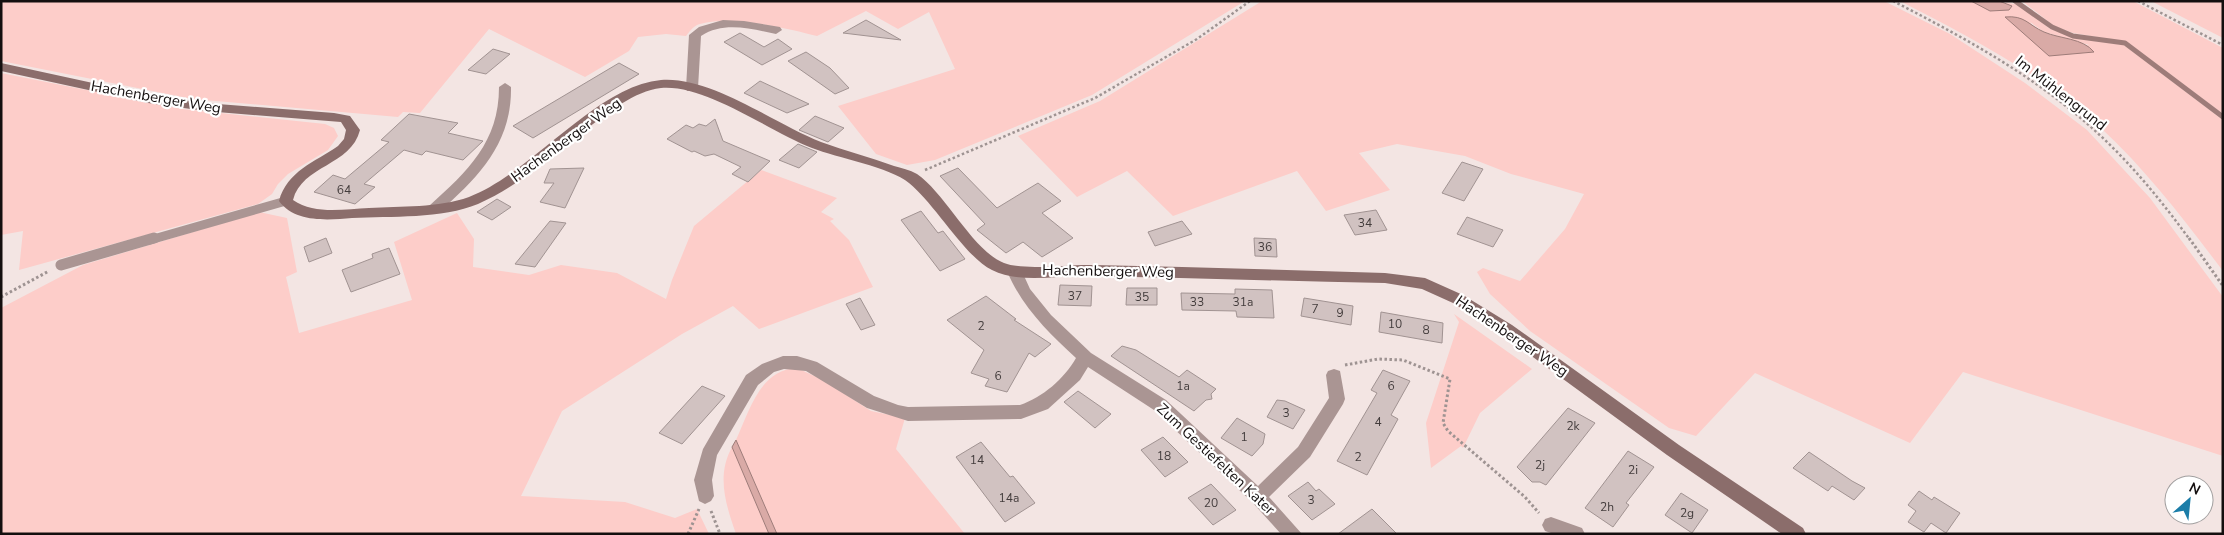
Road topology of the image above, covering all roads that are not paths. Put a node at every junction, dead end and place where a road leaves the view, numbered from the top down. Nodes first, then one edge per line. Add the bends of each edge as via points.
1 (776, 30) dead end
2 (1, 67) edge
3 (505, 87) dead end
4 (692, 88) junction
5 (286, 201) junction
6 (434, 209) junction
7 (61, 265) road end
8 (1015, 271) junction
9 (1085, 357) junction
10 (1334, 375) road end
11 (706, 496) road end
12 (1258, 497) junction
13 (1550, 525) road end
14 (1293, 534) edge
15 (1576, 534) edge
16 (1797, 534) edge

1 - 4 street via 729,24 706,26 695,35
2 - 5 street, Hachenberger Weg via 148,98 205,107 334,116 349,122 353,130 350,141 296,180 286,191
3 - 6 street via 504,116 496,140 466,181
4 - 6 street, Hachenberger Weg via 661,84 639,90 607,107 508,182 472,201
4 - 8 street, Hachenberger Weg via 716,96 816,145 911,177 938,203 977,250 996,266
5 - 6 street, Hachenberger Weg via 293,208 326,215
5 - 7 lane
8 - 9 street, Zum Gestiefelten Kater via 1023,291 1045,319
8 - 16 street, Hachenberger Weg via 1385,278 1425,284 1458,299 1506,329 1673,450
9 - 11 street via 1074,376 1042,404 1021,412 894,412 867,401 811,366 793,361 775,364 752,380 709,454 703,480
9 - 12 street, Zum Gestiefelten Kater via 1160,405
10 - 12 street via 1337,399 1333,407 1304,452
12 - 14 street, Zum Gestiefelten Kater
13 - 15 street

